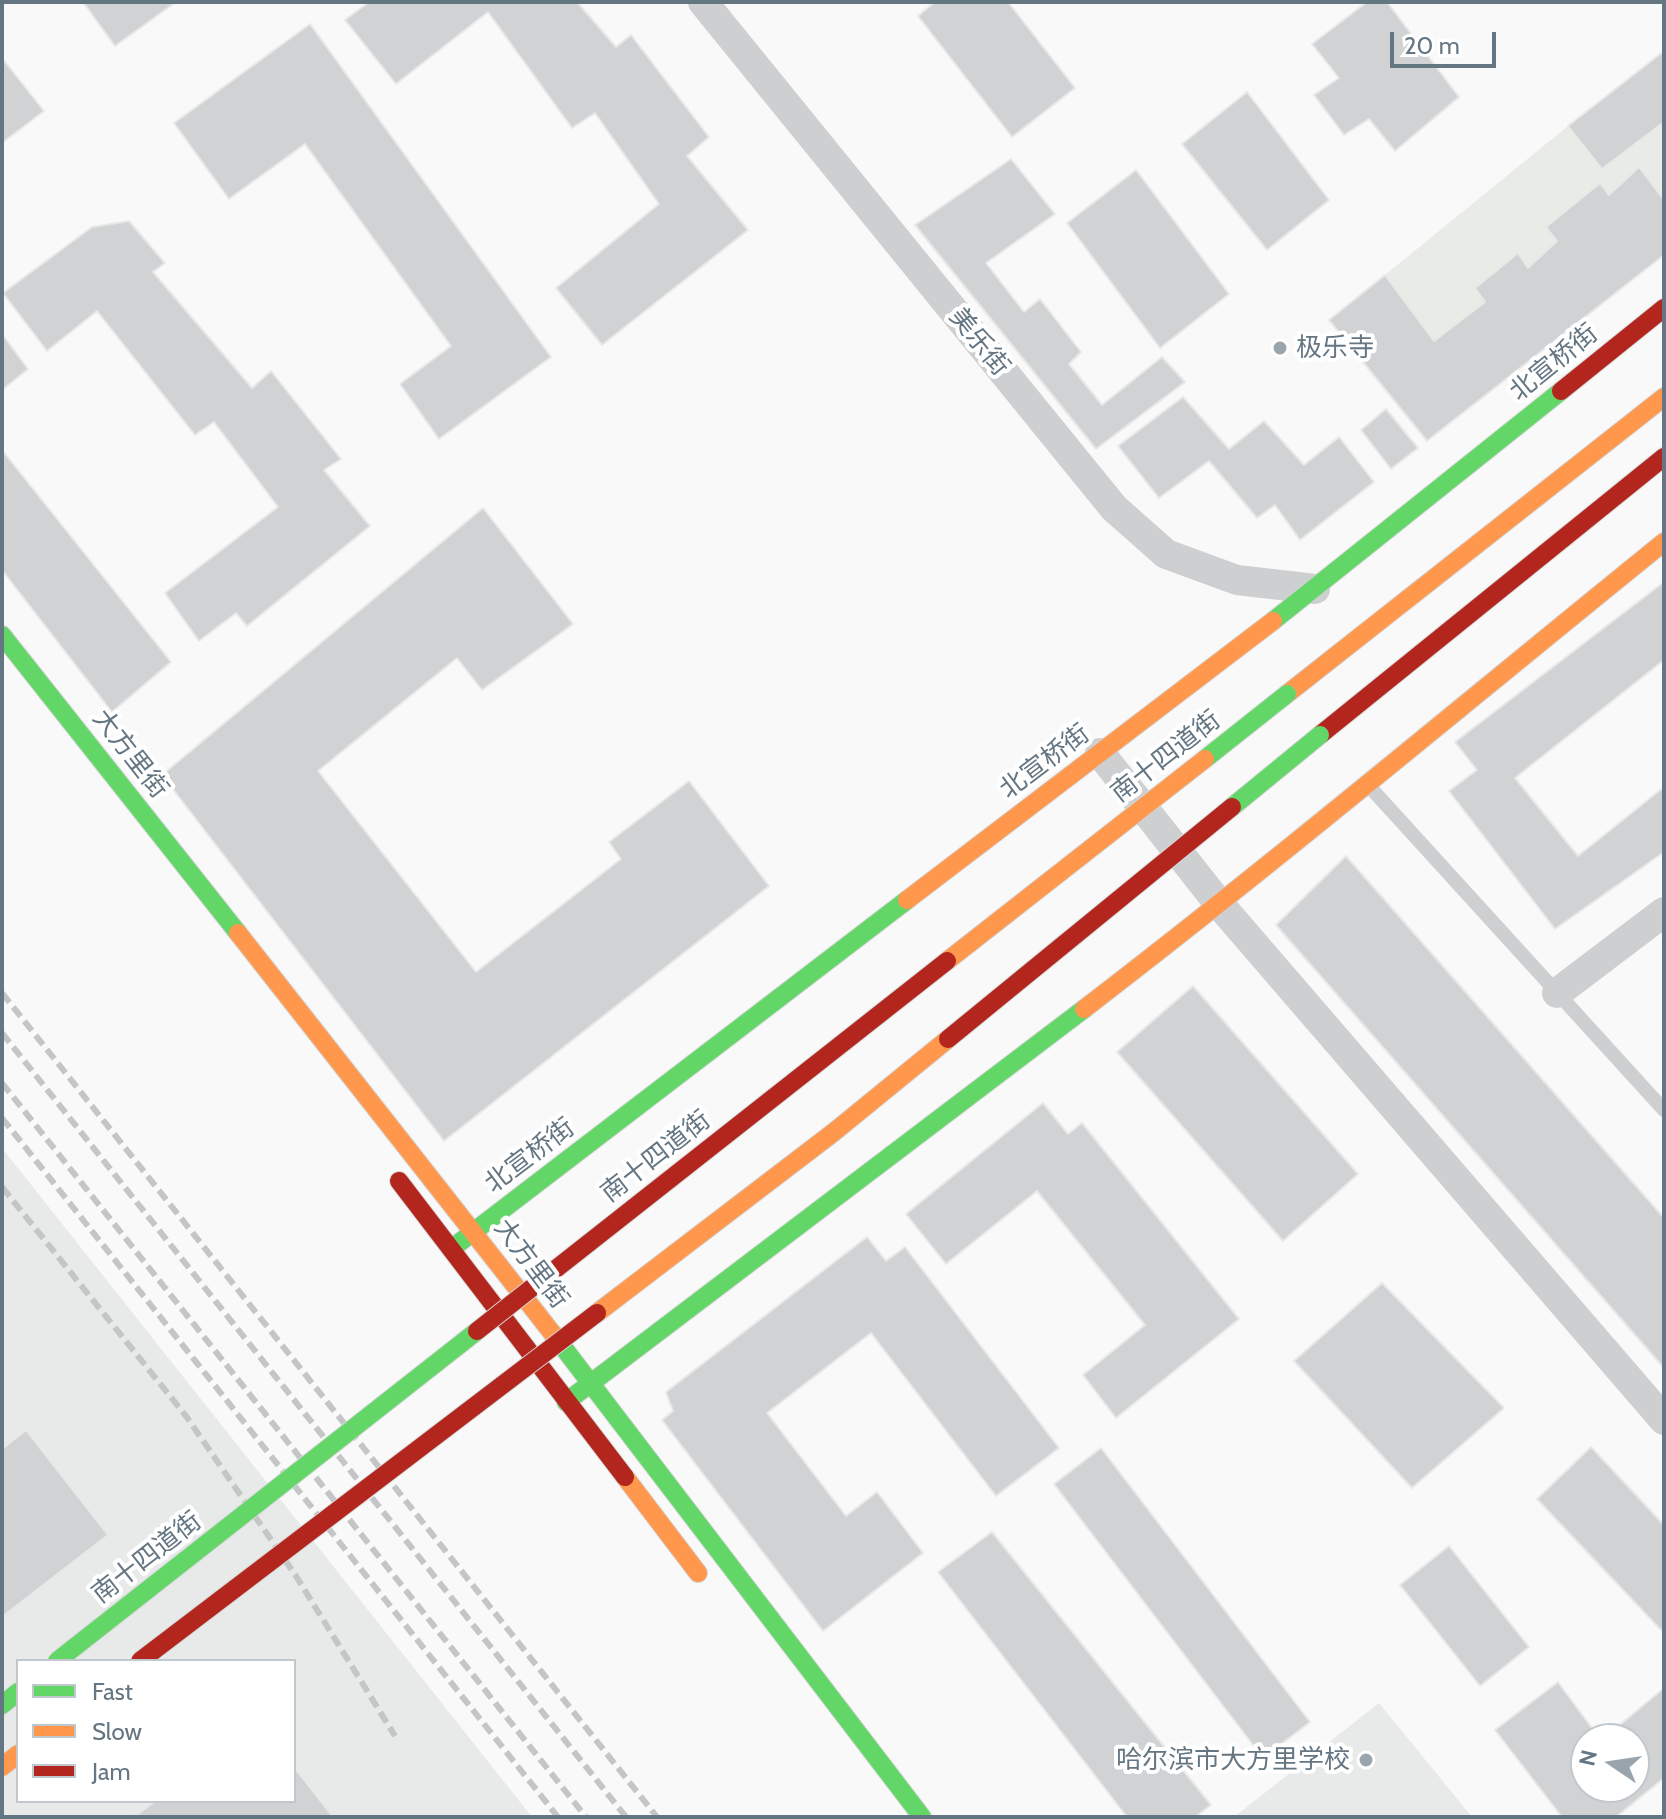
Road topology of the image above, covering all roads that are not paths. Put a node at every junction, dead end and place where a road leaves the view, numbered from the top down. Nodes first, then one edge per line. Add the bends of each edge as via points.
1 (703, 2) edge
2 (1664, 308) edge
3 (1664, 397) edge
4 (1664, 457) edge
5 (1664, 542) edge
6 (1315, 589) junction
7 (2, 635) edge
8 (1100, 753) junction
9 (1366, 783) junction
10 (1220, 905) junction
11 (1664, 912) edge
12 (1557, 993) junction
13 (1664, 1110) edge
14 (384, 1162) dead end
15 (474, 1231) junction
16 (451, 1249) junction
17 (590, 1384) junction
18 (566, 1402) junction
19 (1664, 1420) edge
20 (712, 1591) dead end
21 (60, 1659) edge
22 (143, 1659) edge
23 (922, 1817) edge

1 - 6 street, 美乐街 via 1114,508 1166,554 1237,580
2 - 6 main road, 北宣桥街
3 - 21 main road, 南十四道街, bridge
4 - 22 main road, bridge via 834,1132
5 - 9 main road
6 - 8 main road, 北宣桥街
7 - 15 main road, 大方里街
8 - 10 street
8 - 15 main road, 北宣桥街
9 - 10 main road
9 - 12 lane
10 - 17 main road
10 - 19 street
11 - 12 street
12 - 13 lane
14 - 16 main road
15 - 16 main road, 北宣桥街
15 - 17 main road, 大方里街
16 - 18 main road
17 - 18 main road
17 - 23 main road, 大方里街
18 - 20 main road

